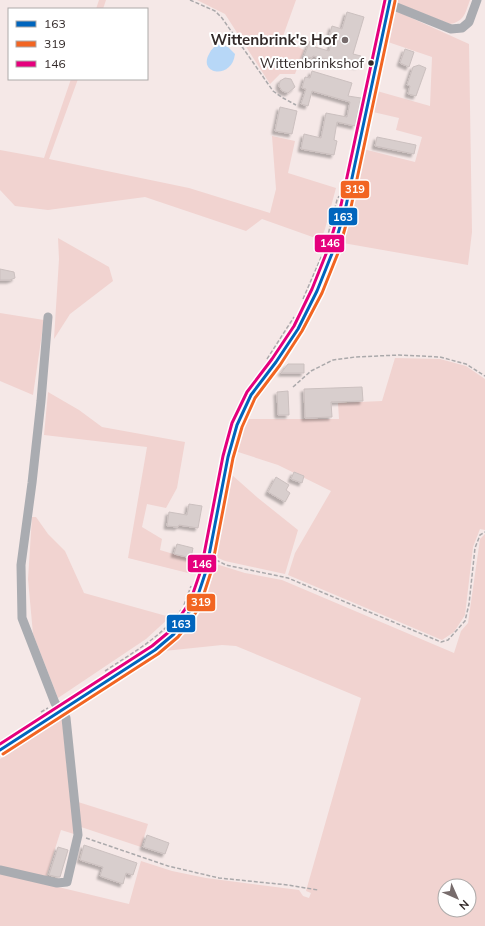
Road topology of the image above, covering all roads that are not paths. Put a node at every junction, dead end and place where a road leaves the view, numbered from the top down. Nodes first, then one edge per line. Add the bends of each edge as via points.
1 (477, 0) edge
2 (390, 2) edge
3 (48, 317) dead end
4 (61, 711) junction
5 (0, 750) edge
6 (0, 870) edge

1 - 2 street via 469,22 462,28 451,28
2 - 4 street via 346,206 333,251 298,329 251,395 241,414 228,457 202,587 195,604 174,634 155,650
3 - 4 street via 36,453 21,565 22,618 55,703
4 - 5 street
4 - 6 street via 66,718 78,835 67,882 57,884

